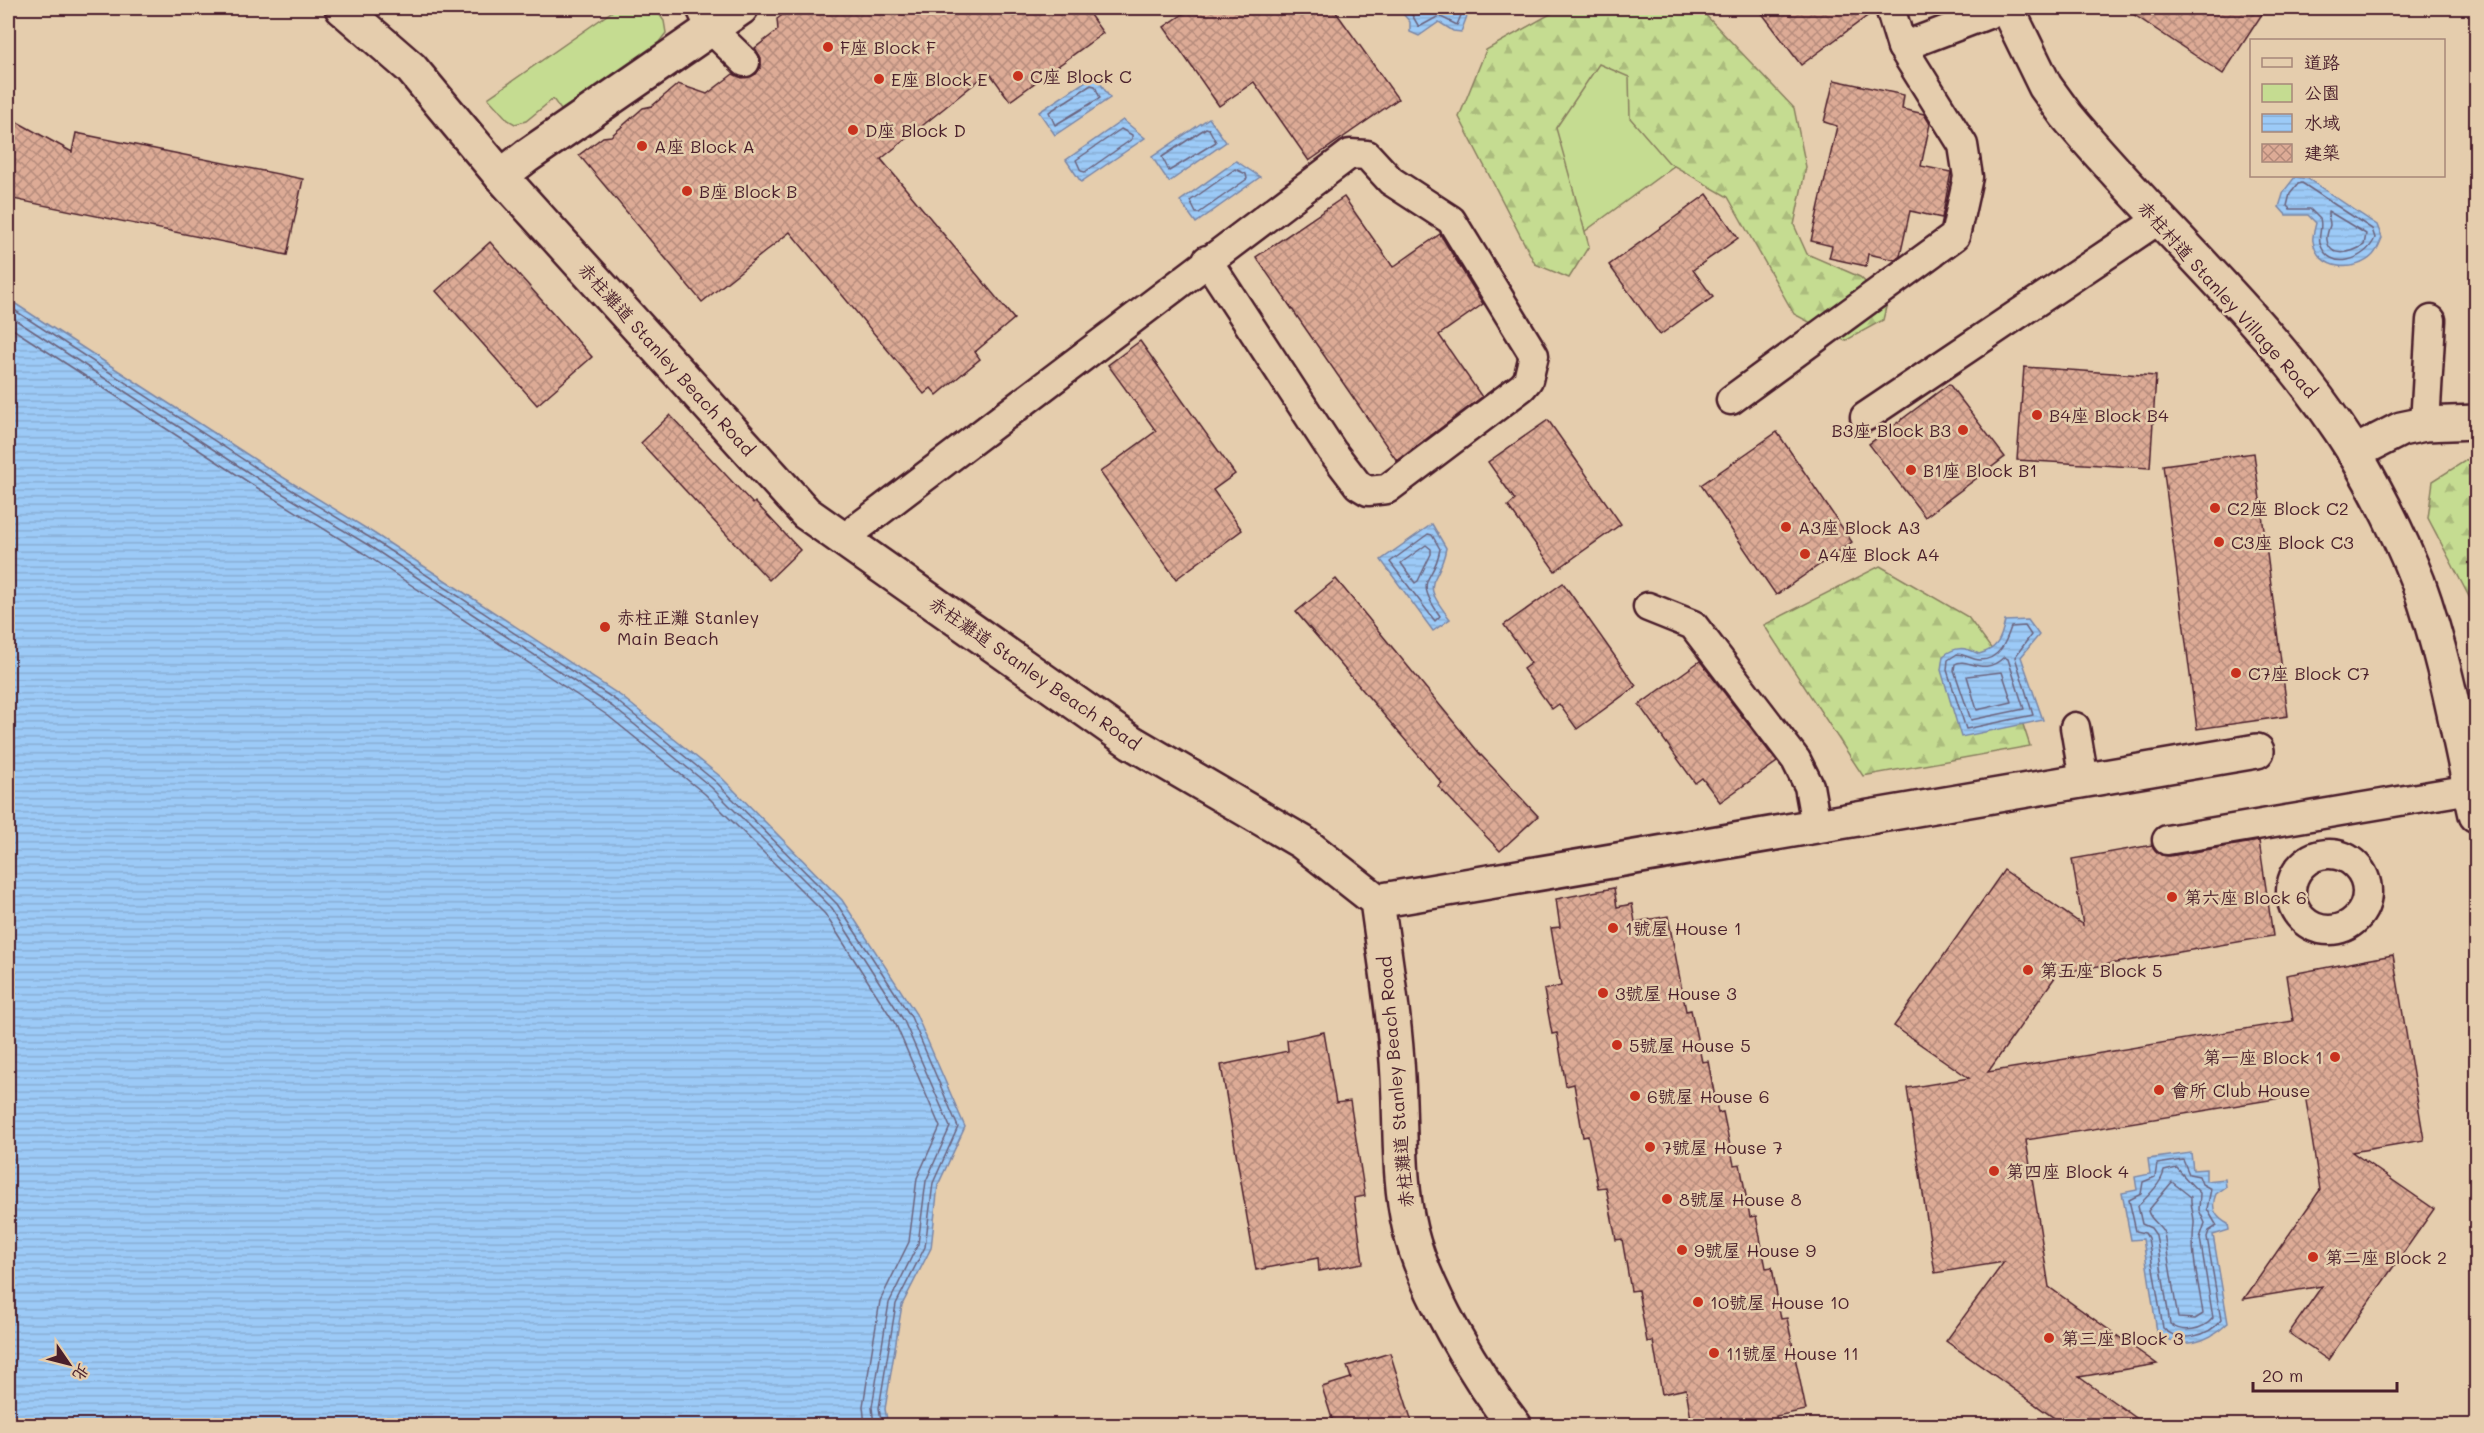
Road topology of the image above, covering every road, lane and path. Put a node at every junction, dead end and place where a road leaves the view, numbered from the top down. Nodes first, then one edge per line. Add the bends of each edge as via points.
1 (342, 8) edge
2 (741, 8) edge
3 (1890, 8) edge
4 (2006, 8) edge
5 (706, 18) edge
6 (1902, 47) junction
7 (745, 62) dead end
8 (501, 176) junction
9 (2158, 219) junction
10 (1207, 260) junction
11 (2431, 320) dead end
12 (1731, 400) dead end
13 (1865, 417) dead end
14 (2476, 422) edge
15 (2425, 424) junction
16 (2354, 453) junction
17 (843, 539) junction
18 (1648, 607) dead end
19 (2075, 727) dead end
20 (2257, 751) dead end
21 (2084, 780) junction
22 (2474, 802) edge
23 (2345, 811) junction
24 (1801, 836) junction
25 (2167, 840) dead end
26 (2340, 855) dead end
27 (1377, 901) junction
28 (1515, 1425) edge

1 - 8 street, 赤柱灘道 Stanley Beach Road via 411,68
2 - 5 street
3 - 6 lane
4 - 6 lane
4 - 9 street, 赤柱村道 Stanley Village Road via 2045,86 2089,143
5 - 7 lane
5 - 8 street
6 - 12 lane via 1963,145 1968,177 1955,236
8 - 17 street, 赤柱灘道 Stanley Beach Road via 806,513
9 - 13 lane
9 - 16 street, 赤柱村道 Stanley Village Road via 2292,367
10 - 10 lane via 1332,451 1358,485 1368,491 1387,489 1528,380 1534,355 1451,220 1391,181 1367,155 1350,154
10 - 17 lane
11 - 15 lane
14 - 15 street
15 - 16 street via 2401,429
16 - 22 street, 赤柱村道 Stanley Village Road via 2417,582
17 - 27 street, 赤柱灘道 Stanley Beach Road via 1131,742 1302,842
18 - 24 lane via 1693,625 1796,760 1809,786
19 - 21 lane
20 - 21 street
21 - 24 street
22 - 23 lane
23 - 25 lane
23 - 26 lane
24 - 27 street
27 - 28 street, 赤柱灘道 Stanley Beach Road via 1394,1017 1401,1181 1410,1232 1430,1284 1456,1334

